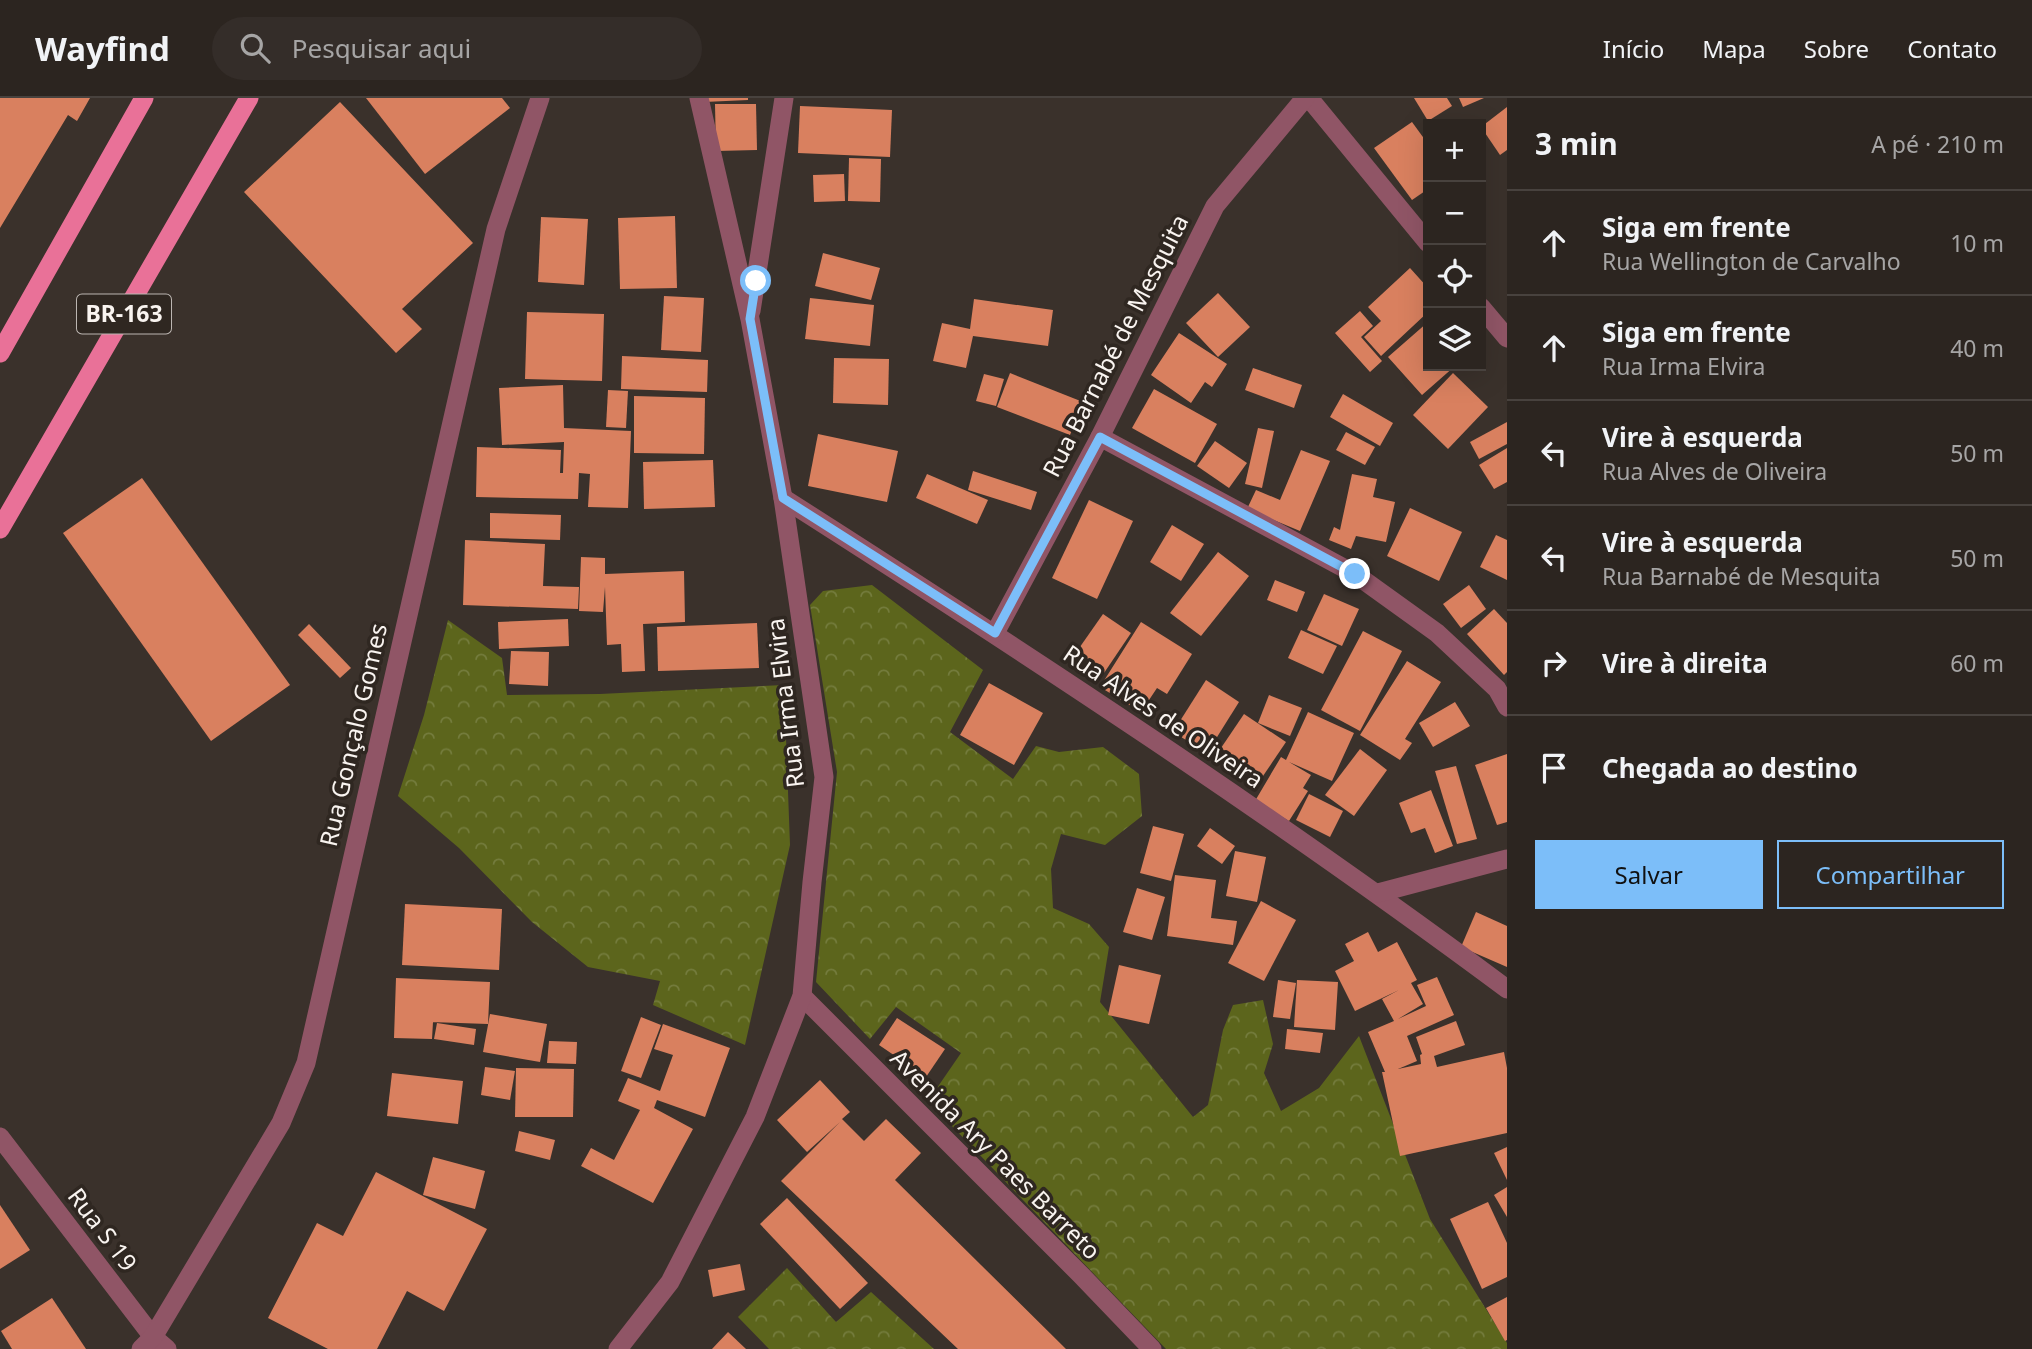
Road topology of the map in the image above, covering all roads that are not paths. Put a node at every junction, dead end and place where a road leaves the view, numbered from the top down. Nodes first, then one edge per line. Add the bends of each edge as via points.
1 (144, 98) edge
2 (249, 98) edge
3 (540, 98) edge
4 (699, 98) edge
5 (784, 98) edge
6 (1307, 98) edge
7 (1423, 237) edge
8 (1482, 308) edge
9 (750, 319) junction
10 (1507, 338) edge
11 (0, 353) edge
12 (1100, 437) junction
13 (783, 498) junction
14 (0, 529) edge
15 (995, 633) junction
16 (1507, 707) edge
17 (1507, 859) edge
18 (1378, 894) junction
19 (1507, 989) edge
20 (802, 996) junction
21 (0, 1138) edge
22 (154, 1345) edge
23 (618, 1349) edge
24 (1152, 1349) edge

1 - 11 main road
2 - 14 main road, BR-163
3 - 22 street, Rua Gonçalo Gomes via 496,229 306,1063 281,1123
4 - 9 street, Rua Irma Elvira
5 - 9 street
6 - 7 street
6 - 12 street, Rua Barnabé de Mesquita via 1214,206
8 - 10 street
9 - 13 street, Rua Irma Elvira
12 - 15 street, Rua Barnabé de Mesquita
12 - 16 street via 1355,574 1437,634 1497,689
13 - 15 street, Rua Alves de Oliveira
13 - 20 street, Rua Irma Elvira via 824,777
15 - 18 street, Rua Alves de Oliveira
17 - 18 street
18 - 19 street, Rua Alves de Oliveira
20 - 23 street, Rua Irma Elvira via 755,1117 677,1270
20 - 24 street, Avenida Ary Paes Barreto
21 - 22 street, Rua S 19

